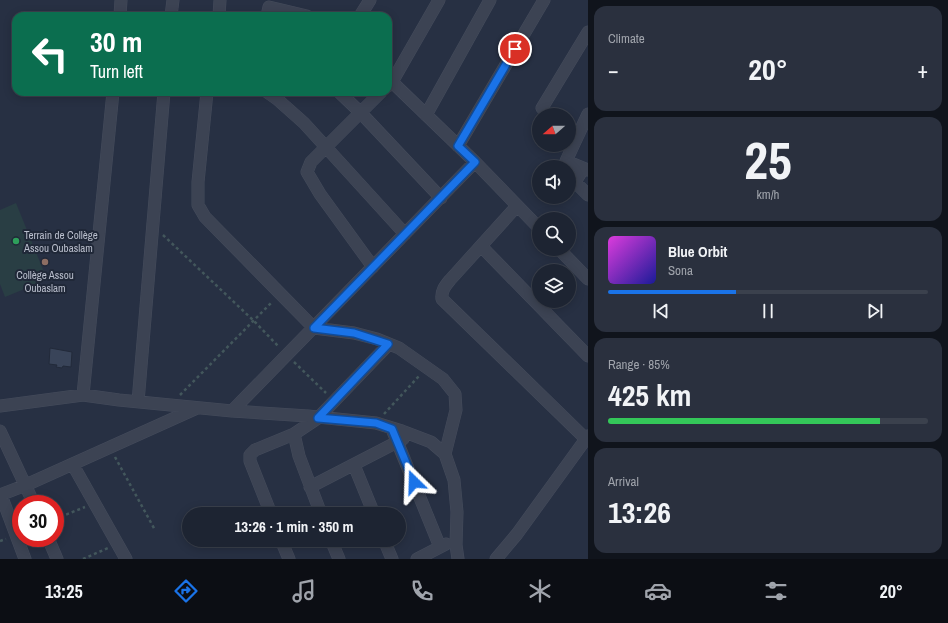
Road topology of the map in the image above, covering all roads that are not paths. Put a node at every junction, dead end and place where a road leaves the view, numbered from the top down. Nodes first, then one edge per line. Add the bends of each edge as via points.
1 (122, 0) edge
2 (173, 0) edge
3 (220, 0) edge
4 (370, 0) edge
5 (439, 0) edge
6 (490, 0) edge
7 (544, 0) edge
8 (120, 12) edge
9 (172, 12) edge
10 (219, 12) edge
11 (268, 12) edge
12 (288, 12) edge
13 (362, 12) edge
14 (588, 32) edge
15 (392, 77) edge
16 (392, 85) edge
17 (113, 96) edge
18 (164, 96) edge
19 (207, 96) edge
20 (273, 96) edge
21 (343, 96) edge
22 (377, 96) edge
23 (542, 108) dead end
24 (360, 112) junction
25 (588, 114) edge
26 (426, 115) junction
27 (458, 146) junction
28 (326, 147) junction
29 (475, 162) junction
30 (586, 169) edge
31 (588, 195) edge
32 (441, 198) junction
33 (517, 206) junction
34 (532, 221) edge
35 (405, 234) junction
36 (481, 246) junction
37 (566, 256) edge
38 (373, 267) junction
39 (588, 279) edge
40 (314, 328) junction
41 (388, 344) junction
42 (588, 356) edge
43 (83, 395) junction
44 (138, 402) junction
45 (0, 406) edge
46 (198, 408) junction
47 (232, 411) junction
48 (318, 418) junction
49 (392, 429) junction
50 (294, 434) junction
51 (1, 435) edge
52 (412, 435) junction
53 (587, 438) edge
54 (397, 442) junction
55 (445, 454) junction
56 (72, 464) junction
57 (354, 465) junction
58 (26, 485) junction
59 (310, 487) junction
60 (1, 495) edge
61 (30, 495) edge
62 (268, 507) edge
63 (318, 507) edge
64 (371, 507) edge
65 (456, 539) junction
66 (52, 547) edge
67 (284, 547) edge
68 (334, 547) edge
69 (387, 547) edge
70 (440, 547) junction
71 (25, 559) edge
72 (57, 559) edge
73 (126, 559) edge
74 (289, 559) edge
75 (339, 559) edge
76 (392, 559) edge
77 (417, 559) edge
78 (458, 559) edge
79 (496, 559) edge

1 - 8 street
2 - 9 street
3 - 10 street
4 - 13 street
5 - 15 street
6 - 26 street
7 - 27 street
11 - 12 street via 269,8
14 - 23 street
16 - 26 street
17 - 43 street
18 - 44 street
19 - 40 street via 198,205 205,217
20 - 28 street via 304,123
21 - 24 street
22 - 24 street
24 - 28 street
24 - 32 street
25 - 30 street via 566,160
26 - 27 street
27 - 29 street
28 - 35 street
28 - 38 street via 311,162 307,172
29 - 32 street
29 - 33 street
30 - 31 street via 575,182
32 - 35 street
33 - 34 street
33 - 36 street
35 - 38 street
36 - 42 street
36 - 53 street via 443,289 442,299
37 - 39 street
38 - 40 street
40 - 41 street via 354,333
40 - 47 street
41 - 48 street
41 - 55 street via 399,348 443,379 454,394 456,410
43 - 44 street
43 - 45 street
44 - 46 street
46 - 47 street
46 - 56 street
47 - 48 street
48 - 49 street via 376,423
48 - 50 street
49 - 52 street
49 - 54 street
50 - 59 street
50 - 62 street via 255,450 250,455
51 - 58 street
52 - 54 street
52 - 55 street via 432,442
53 - 79 street
54 - 57 street
54 - 70 street
55 - 65 street via 454,480
56 - 58 street
56 - 73 street
57 - 59 street
57 - 64 street
58 - 60 street
58 - 61 street
59 - 63 street
60 - 71 street
65 - 70 street
65 - 78 street
66 - 72 street
67 - 74 street
68 - 75 street
69 - 76 street
70 - 77 street

